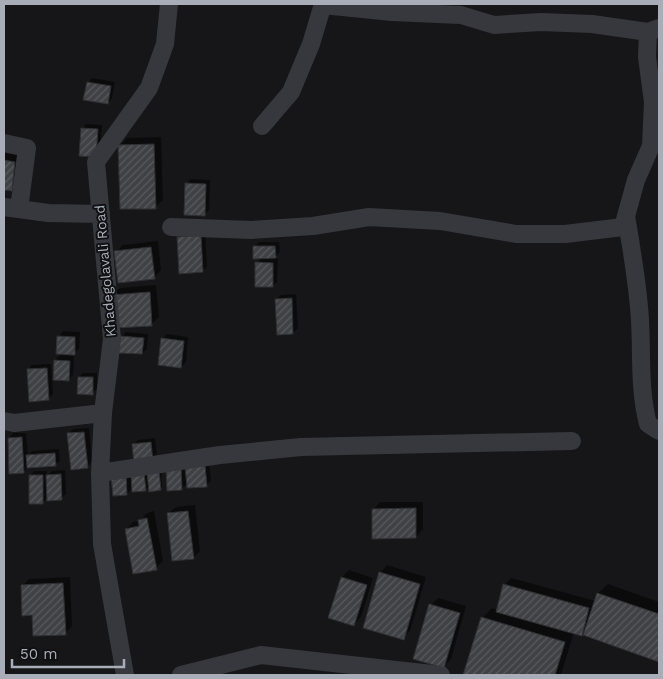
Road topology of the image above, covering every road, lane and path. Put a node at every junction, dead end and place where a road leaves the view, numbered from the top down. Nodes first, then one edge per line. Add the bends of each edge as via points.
1 (169, 4) edge
2 (323, 4) edge
3 (654, 30) edge
4 (262, 126) dead end
5 (4, 144) edge
6 (11, 208) edge
7 (101, 214) junction
8 (626, 216) junction
9 (172, 227) dead end
10 (103, 413) junction
11 (4, 421) edge
12 (659, 431) edge
13 (572, 441) dead end
14 (100, 473) junction
15 (125, 675) edge
16 (181, 675) edge
17 (441, 675) edge

1 - 7 street, Khadegolavali Road via 165,44 149,88 96,162
2 - 3 street via 461,15 494,25 541,22
2 - 4 street via 291,92
3 - 8 street via 647,57 652,102 651,146 636,180
5 - 6 street via 27,148
6 - 7 street
7 - 10 street, Khadegolavali Road via 112,339
8 - 9 street via 623,227 565,234 516,234 440,222 369,217 313,226 251,230
8 - 12 street via 635,264 643,402 648,424
10 - 11 street
10 - 14 street, Khadegolavali Road
13 - 14 street via 301,447
14 - 15 street, Khadegolavali Road via 102,544
16 - 17 street via 261,656

